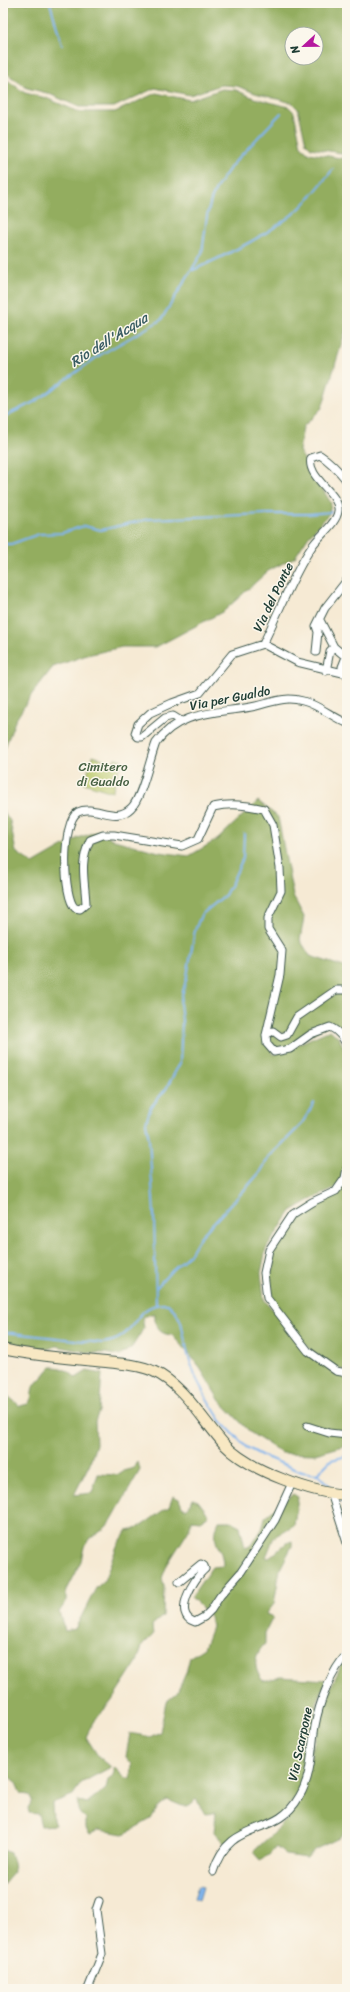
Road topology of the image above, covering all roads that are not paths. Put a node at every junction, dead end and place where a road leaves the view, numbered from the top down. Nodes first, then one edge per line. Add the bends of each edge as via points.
1 (347, 482) edge
2 (347, 580) edge
3 (320, 620) junction
4 (263, 644) junction
5 (334, 647) junction
6 (316, 652) dead end
7 (346, 658) edge
8 (326, 671) junction
9 (345, 674) edge
10 (181, 721) junction
11 (347, 723) edge
12 (347, 990) edge
13 (266, 1035) junction
14 (347, 1046) edge
15 (347, 1168) edge
16 (3, 1350) edge
17 (347, 1372) edge
18 (307, 1426) dead end
19 (347, 1435) edge
20 (292, 1483) junction
21 (339, 1494) edge
22 (347, 1542) edge
23 (179, 1582) dead end
24 (347, 1654) edge
25 (213, 1872) dead end
26 (99, 1901) dead end
27 (88, 1989) edge

1 - 4 street, Via del Ponte via 327,459 320,455 310,458 309,464 313,472 339,509 337,516 305,560
2 - 3 street via 325,608
3 - 5 street
3 - 6 street via 316,626
4 - 8 street via 297,662
4 - 10 street, Via del Ponte via 232,654 200,693 172,702 150,713 138,724 135,733 142,738 165,718 173,716
5 - 7 street
5 - 8 street via 330,651
7 - 9 street via 342,667
8 - 9 street
10 - 11 street, Via per Gualdo via 198,714 257,706 283,699 307,702
10 - 13 street, Via per Gualdo via 156,743 137,799 131,808 121,814 110,815 85,810 72,818 66,853 71,902 78,909 86,904 83,866 84,852 90,840 103,835 114,835 182,846 198,838 213,807 228,804 264,809 273,825 281,891 268,918 268,929 282,951 280,975
12 - 13 street via 336,990 297,1017 287,1035 281,1037 273,1031
13 - 14 street via 267,1044 274,1052 290,1049 311,1034 330,1027 336,1029
15 - 17 street via 336,1191 293,1214 269,1250 264,1273 267,1298 308,1351 336,1371
16 - 20 main road via 127,1364 154,1371 174,1385 234,1452 248,1462
18 - 19 street
20 - 21 main road
20 - 23 street via 264,1538 241,1572 204,1617 195,1622 187,1616 186,1597 197,1575 205,1569 204,1566 201,1564
21 - 22 street
24 - 25 street, Via Scarpone via 320,1706 310,1764 300,1797 283,1818 239,1836 228,1844 217,1858
26 - 27 street via 96,1910 102,1954

